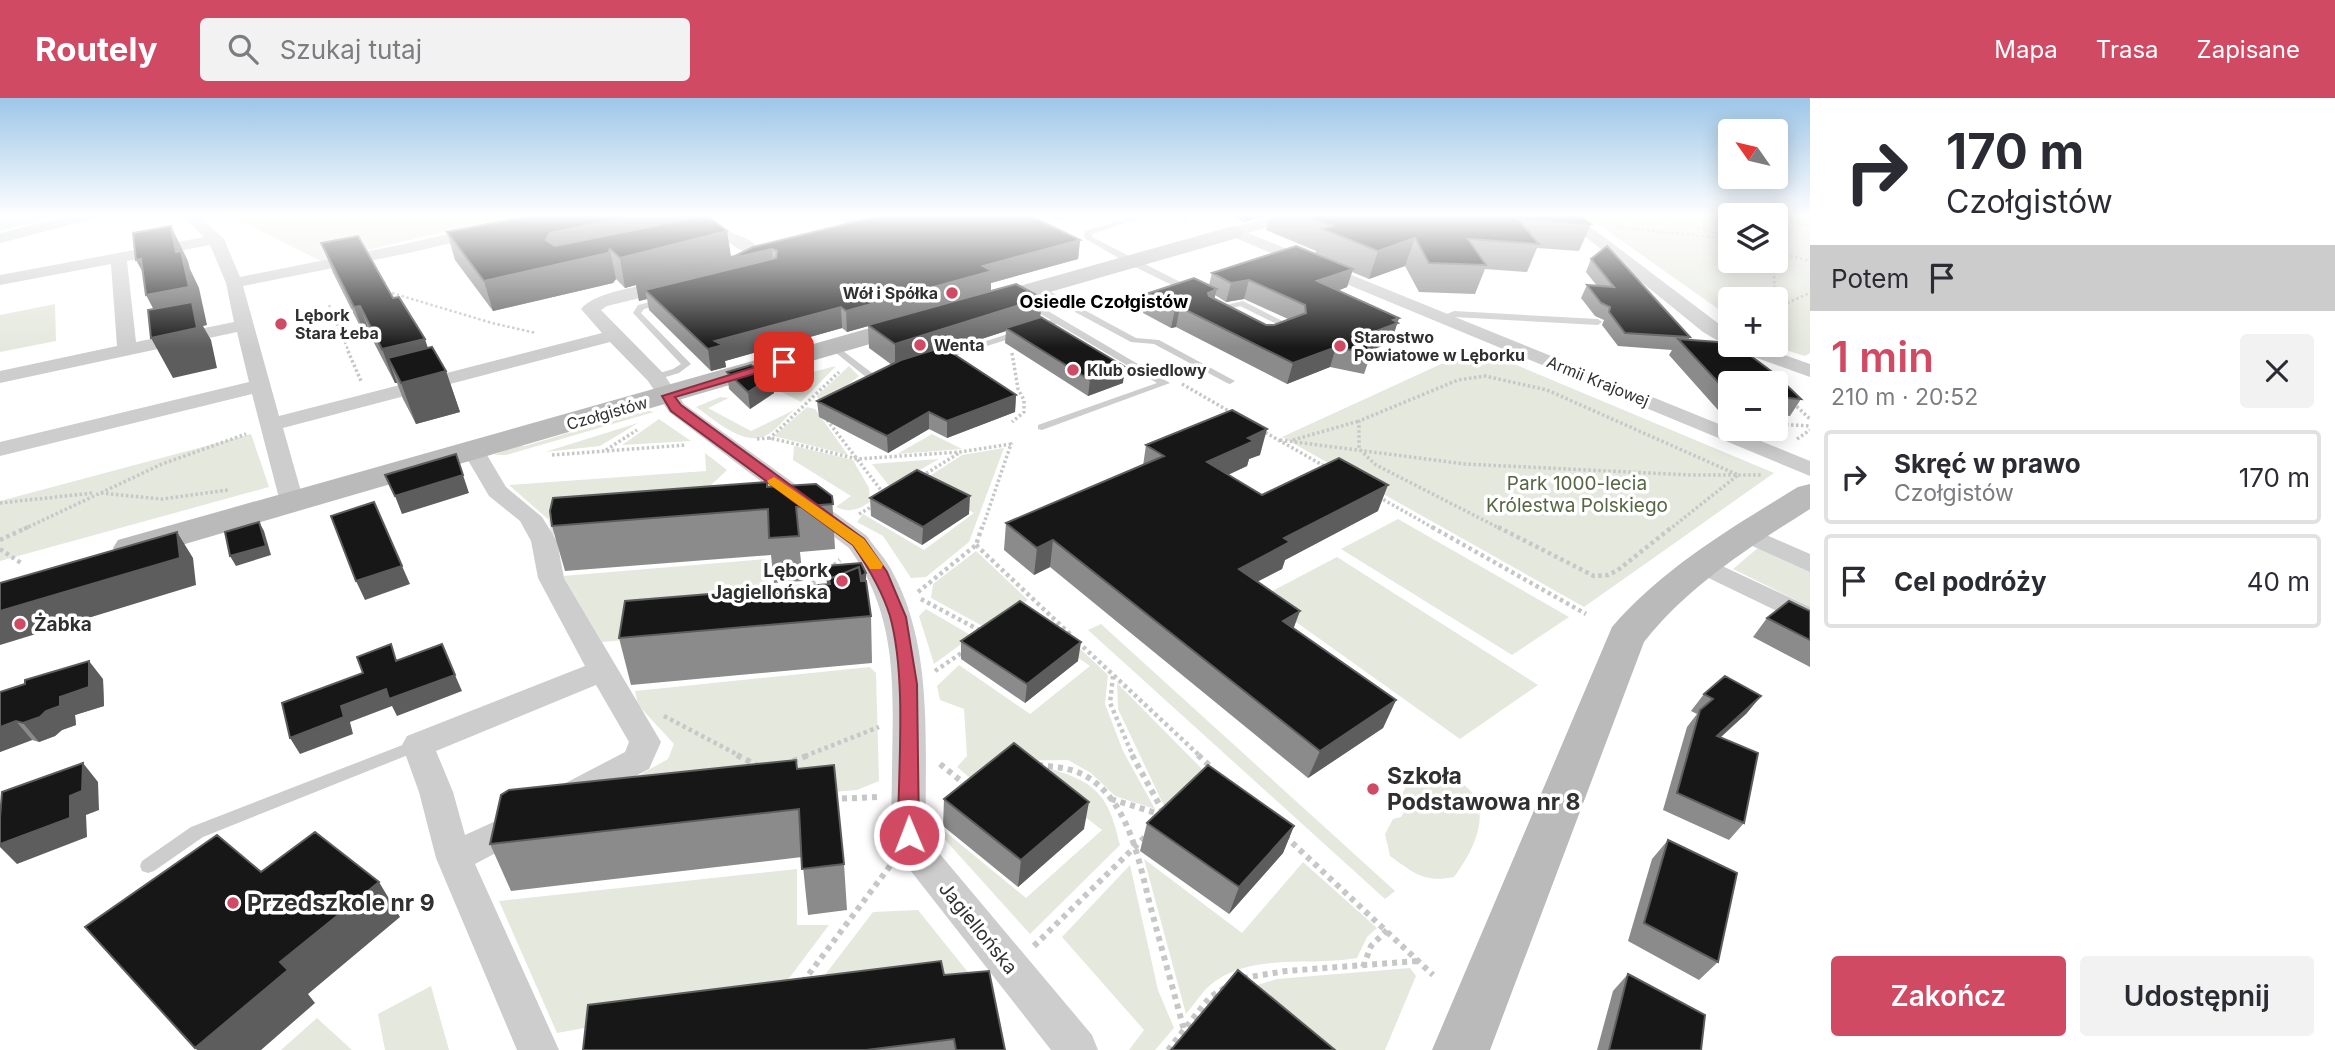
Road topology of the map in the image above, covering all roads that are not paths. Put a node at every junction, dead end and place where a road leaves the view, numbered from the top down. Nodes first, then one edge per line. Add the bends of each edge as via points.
1 (111, 259) edge
2 (119, 259) edge
3 (224, 259) edge
4 (352, 259) edge
5 (752, 259) edge
6 (1128, 259) edge
7 (1137, 259) edge
8 (1301, 259) edge
9 (1623, 259) edge
10 (1131, 261) junction
11 (718, 273) edge
12 (692, 279) edge
13 (0, 280) edge
14 (234, 283) junction
15 (1025, 291) junction
16 (1199, 295) edge
17 (672, 298) edge
18 (1210, 300) edge
19 (1226, 308) junction
20 (1210, 313) edge
21 (1444, 317) junction
22 (1058, 321) junction
23 (1598, 322) dead end
24 (244, 325) junction
25 (1285, 333) edge
26 (1718, 333) edge
27 (614, 335) junction
28 (127, 349) junction
29 (840, 356) junction
30 (1772, 357) edge
31 (926, 362) edge
32 (1810, 371) edge
33 (887, 375) edge
34 (0, 377) edge
35 (1230, 381) dead end
36 (258, 386) junction
37 (662, 386) junction
38 (271, 425) junction
39 (1042, 427) dead end
40 (0, 449) edge
41 (473, 450) junction
42 (1810, 469) edge
43 (1791, 484) edge
44 (292, 502) junction
45 (1746, 534) junction
46 (106, 555) edge
47 (1810, 564) edge
48 (1703, 565) junction
49 (1810, 618) edge
50 (602, 671) junction
51 (418, 745) junction
52 (454, 858) junction
53 (148, 866) dead end
54 (538, 1050) edge
55 (1077, 1050) edge
56 (1461, 1050) edge

1 - 13 street
2 - 28 street
3 - 14 street
4 - 14 street
5 - 11 street
6 - 10 lane
7 - 10 street, Czołgistów
8 - 21 street, Armii Krajowej
9 - 26 street
10 - 15 street, Czołgistów
10 - 16 lane
12 - 27 street, Jagiellońska via 601,302 590,309
14 - 24 street
15 - 22 lane
15 - 29 street, Czołgistów via 944,315
15 - 35 lane via 1133,340 1156,342
17 - 37 lane via 637,310 687,364
18 - 19 lane
19 - 20 lane
19 - 25 lane via 1240,303 1295,329
21 - 23 lane
21 - 42 street, Armii Krajowej
22 - 31 lane
22 - 39 lane via 1165,383
24 - 28 street
24 - 36 street
27 - 37 street, Jagiellońska
27 - 38 street
28 - 34 street
29 - 33 lane via 873,379
29 - 37 street, Czołgistów
30 - 32 street
36 - 38 street
36 - 40 street
37 - 41 street, Czołgistów
37 - 55 street, Jagiellońska via 676,408 858,542 880,572 898,617 908,684 909,835 915,850
38 - 44 street
41 - 44 street, Czołgistów
41 - 50 street via 497,491 530,517 544,541 551,578
43 - 45 street
44 - 46 street, Czołgistów
45 - 47 street
45 - 48 street
48 - 49 street
48 - 56 street via 1639,619 1626,637
50 - 51 street
50 - 52 street via 645,742 638,760
51 - 52 street
51 - 53 lane via 197,832
52 - 54 street

